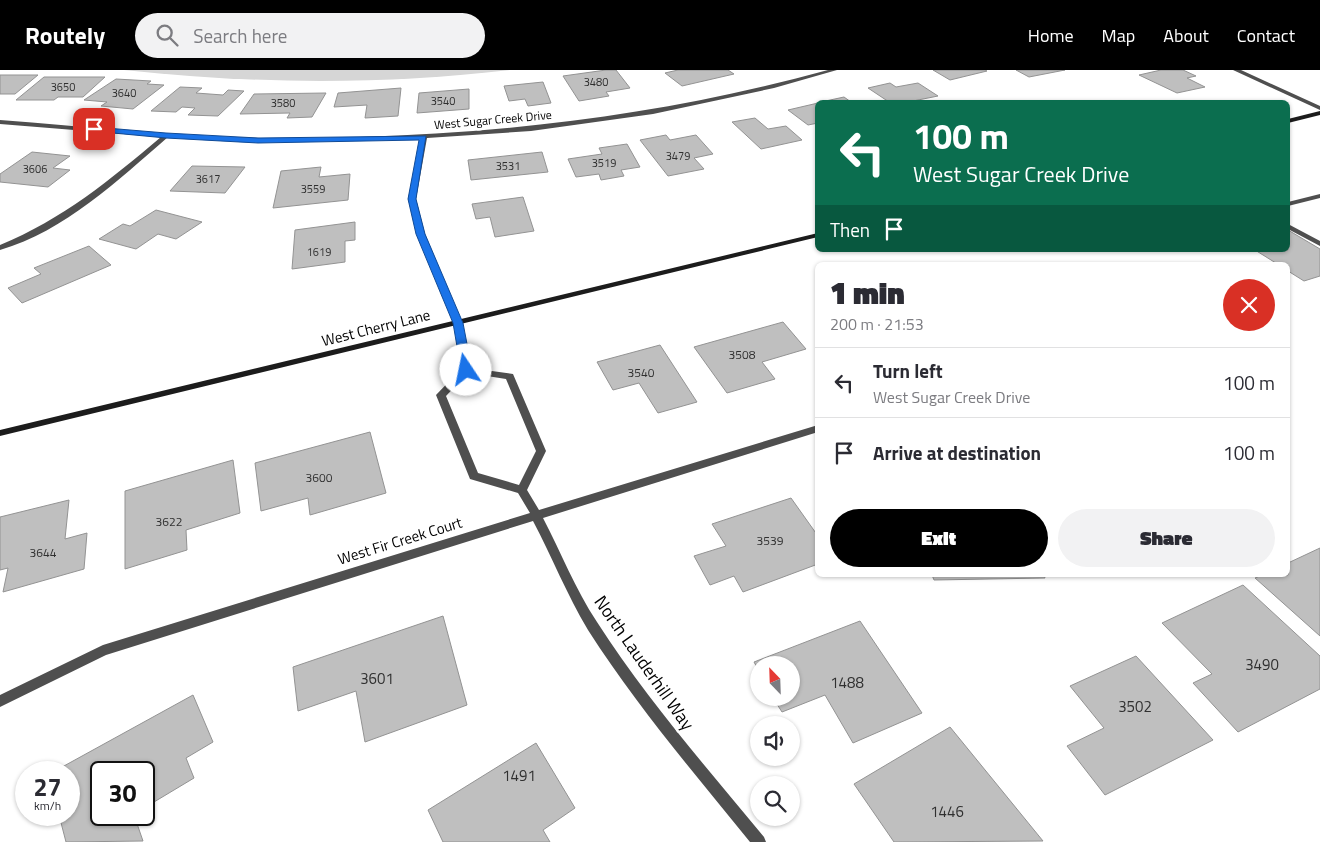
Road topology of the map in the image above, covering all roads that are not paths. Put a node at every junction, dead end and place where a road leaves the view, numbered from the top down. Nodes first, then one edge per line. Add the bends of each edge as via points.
1 (834, 70) edge
2 (1236, 70) edge
3 (1320, 108) edge
4 (1320, 114) edge
5 (1290, 121) edge
6 (0, 122) edge
7 (166, 136) junction
8 (424, 138) junction
9 (1320, 196) edge
10 (1290, 204) edge
11 (1290, 227) edge
12 (815, 236) edge
13 (1320, 244) edge
14 (0, 248) edge
15 (458, 323) junction
16 (466, 370) junction
17 (815, 429) edge
18 (0, 433) edge
19 (522, 490) junction
20 (536, 514) junction
21 (0, 701) edge
22 (759, 842) edge

1 - 8 street, West Sugar Creek Drive via 784,85 678,108 527,129
2 - 3 street
4 - 5 main road
6 - 7 street, West Sugar Creek Drive
7 - 8 street, West Sugar Creek Drive via 258,140
7 - 14 street via 88,202 58,221
8 - 15 street via 412,199 421,234
9 - 10 street
11 - 13 street
12 - 15 main road, West Cherry Lane
15 - 16 street
15 - 18 main road, West Cherry Lane
16 - 19 street via 510,376 542,451
16 - 19 street via 441,395 474,476
17 - 20 street, West Fir Creek Court
19 - 20 street, North Lauderhill Way
20 - 21 street, West Fir Creek Court via 103,650
20 - 22 street, North Lauderhill Way via 592,624 647,704

